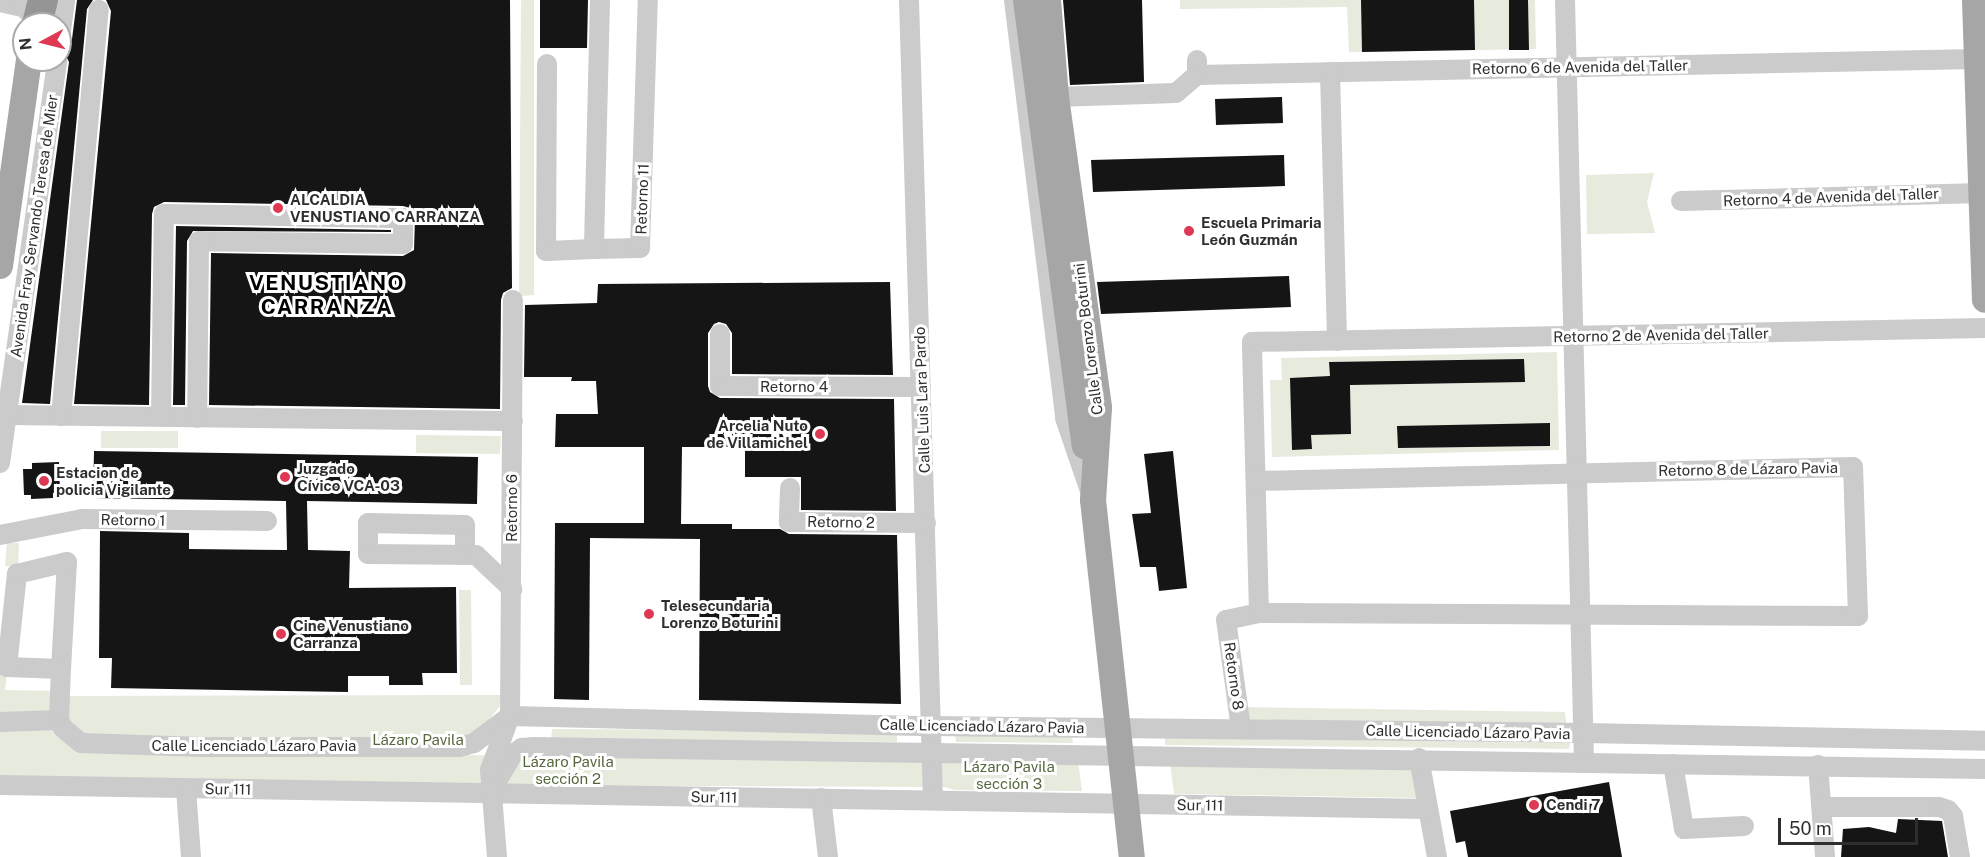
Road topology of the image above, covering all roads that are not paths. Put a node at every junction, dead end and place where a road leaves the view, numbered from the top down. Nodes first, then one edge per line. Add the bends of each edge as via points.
1 (600, 0) edge
2 (648, 0) edge
3 (909, 0) edge
4 (1014, 0) edge
5 (1026, 0) edge
6 (1048, 0) edge
7 (1565, 0) edge
8 (1975, 0) edge
9 (0, 2) edge
10 (99, 10) dead end
11 (28, 12) edge
12 (1977, 59) junction
13 (547, 64) dead end
14 (1567, 67) junction
15 (27, 72) edge
16 (54, 72) edge
17 (1330, 72) junction
18 (1056, 97) junction
19 (1982, 192) junction
20 (1681, 201) dead end
21 (594, 249) junction
22 (0, 266) edge
23 (513, 300) dead end
24 (1985, 300) edge
25 (1985, 328) edge
26 (720, 334) dead end
27 (1574, 336) junction
28 (1337, 341) junction
29 (921, 387) junction
30 (7, 416) junction
31 (61, 416) junction
32 (161, 417) junction
33 (197, 418) junction
34 (513, 421) junction
35 (0, 463) edge
36 (1577, 473) junction
37 (1256, 481) junction
38 (790, 488) dead end
39 (1093, 500) junction
40 (267, 521) dead end
41 (926, 523) junction
42 (0, 535) edge
43 (465, 555) junction
44 (8, 575) edge
45 (512, 589) junction
46 (1259, 613) junction
47 (1581, 616) junction
48 (61, 669) junction
49 (510, 716) junction
50 (59, 720) junction
51 (0, 722) edge
52 (930, 726) junction
53 (1119, 728) junction
54 (1241, 729) junction
55 (1584, 733) junction
56 (1985, 741) edge
57 (932, 753) junction
58 (1122, 756) junction
59 (1419, 758) junction
60 (1584, 763) junction
61 (1673, 764) junction
62 (1818, 765) junction
63 (1985, 769) edge
64 (0, 785) edge
65 (186, 789) junction
66 (490, 793) junction
67 (821, 798) junction
68 (933, 800) junction
69 (1126, 804) junction
70 (1822, 807) junction
71 (1428, 809) junction
72 (1744, 826) dead end
73 (191, 857) edge
74 (497, 857) edge
75 (828, 857) edge
76 (1132, 857) edge
77 (1437, 857) edge
78 (1825, 857) edge
79 (1960, 857) edge

1 - 21 street
2 - 21 street, Retorno 11 via 640,248
3 - 29 street, Calle Luis Lara Pardo
4 - 39 street via 1065,418
5 - 39 main road
6 - 18 main road, Calle Lorenzo Boturini
7 - 14 street
8 - 12 main road
9 - 11 street
10 - 31 street
12 - 14 street, Retorno 6 de Avenida del Taller
12 - 19 main road
13 - 21 street via 546,251
14 - 17 street, Retorno 6 de Avenida del Taller
14 - 27 street
15 - 22 main road, Avenida Fray Servando Teresa de Mier
16 - 30 street, Avenida Fray Servando Teresa de Mier
17 - 18 street, Retorno 6 de Avenida del Taller via 1197,68 1176,93
17 - 28 street
18 - 39 main road, Calle Lorenzo Boturini via 1098,408
19 - 20 street, Retorno 4 de Avenida del Taller
19 - 24 main road
23 - 34 street, Retorno 6
25 - 27 street, Retorno 2 de Avenida del Taller
26 - 29 street, Retorno 4 via 720,386
27 - 28 street, Retorno 2 de Avenida del Taller
27 - 36 street
28 - 37 street, Retorno 2 de Avenida del Taller via 1252,342
29 - 41 street, Calle Luis Lara Pardo
30 - 31 street
30 - 35 street, Avenida Fray Servando Teresa de Mier
31 - 32 street
32 - 33 street
32 - 33 street via 164,214 403,218 403,244 199,240
33 - 34 street
34 - 45 street, Retorno 6
36 - 37 street, Retorno 8 de Lázaro Pavia
36 - 47 street
36 - 47 street, Retorno 8 de Lázaro Pavia via 1853,467 1858,616
37 - 46 street
38 - 41 street, Retorno 2 via 789,522
39 - 53 main road, Calle Lorenzo Boturini
40 - 42 street, Retorno 1 via 82,519
41 - 52 street, Calle Luis Lara Pardo
43 - 43 street via 368,554 368,523 465,525
43 - 45 street via 476,555
44 - 48 street via 7,667
44 - 48 street via 67,562
45 - 49 street, Retorno 6
46 - 47 street, Retorno 8 de Lázaro Pavia
46 - 54 street, Retorno 8 via 1226,620
47 - 55 street
48 - 50 street
49 - 50 street, Calle Licenciado Lázaro Pavia via 474,743 459,747 81,743
49 - 52 street, Calle Licenciado Lázaro Pavia
49 - 66 street, Retorno 6 via 490,770
50 - 51 street
52 - 53 street, Calle Licenciado Lázaro Pavia
52 - 57 street, Calle Luis Lara Pardo
53 - 54 street, Calle Licenciado Lázaro Pavia
53 - 58 main road, Calle Lorenzo Boturini
54 - 55 street, Calle Licenciado Lázaro Pavia
55 - 56 street, Calle Licenciado Lázaro Pavia
55 - 60 street
57 - 58 street, Calle Licenciado Lázaro Pavia
57 - 66 street, Calle Licenciado Lázaro Pavia via 522,748 513,754
57 - 68 street, Calle Luis Lara Pardo
58 - 59 street, Calle Licenciado Lázaro Pavia
58 - 69 main road, Calle Lorenzo Boturini
59 - 60 street, Calle Licenciado Lázaro Pavia
59 - 71 street
60 - 61 street, Calle Licenciado Lázaro Pavia
61 - 62 street, Calle Licenciado Lázaro Pavia
61 - 72 street via 1684,829
62 - 63 street, Calle Licenciado Lázaro Pavia
62 - 70 street
64 - 65 street, Sur 111
65 - 66 street, Sur 111
65 - 73 street
66 - 67 street, Sur 111
66 - 74 street, Retorno 6
67 - 68 street, Sur 111
67 - 75 street
68 - 69 street, Sur 111
69 - 71 street, Sur 111
69 - 76 main road, Calle Lorenzo Boturini
70 - 78 street
70 - 79 street via 1948,810 1953,816
71 - 77 street

